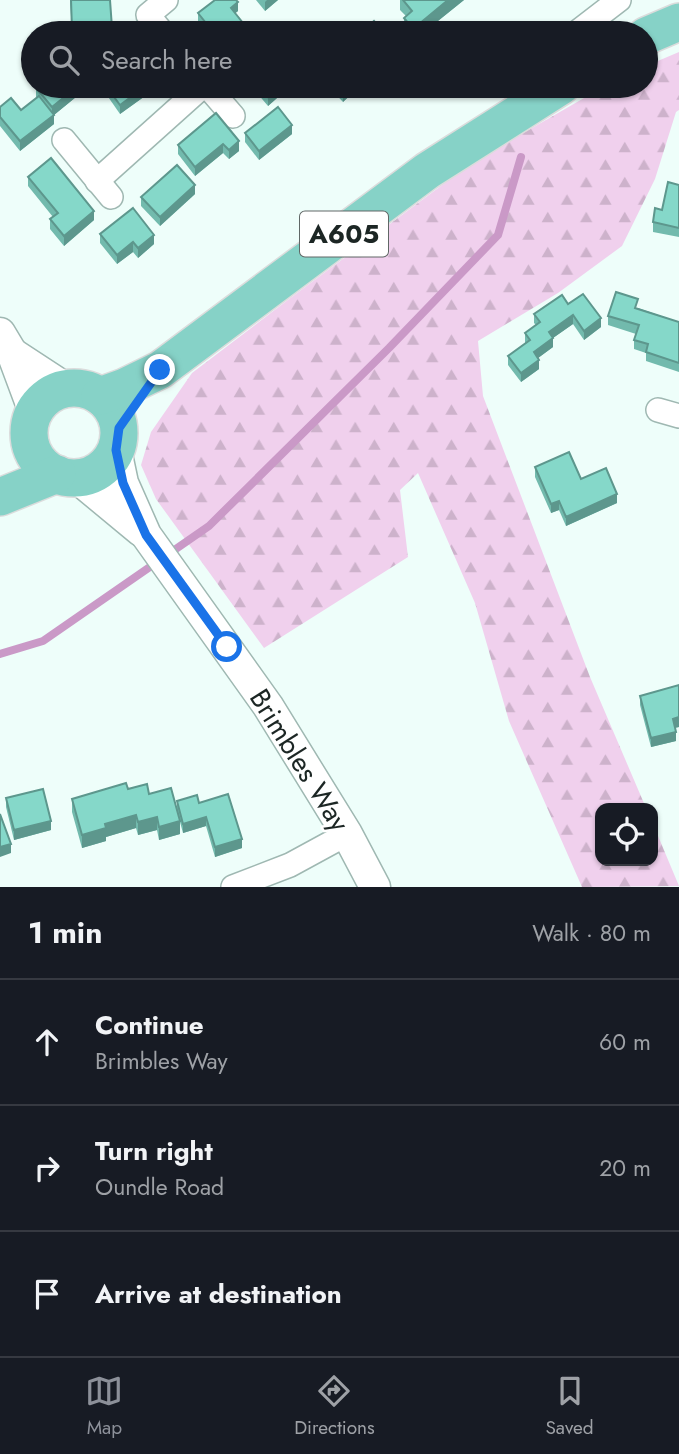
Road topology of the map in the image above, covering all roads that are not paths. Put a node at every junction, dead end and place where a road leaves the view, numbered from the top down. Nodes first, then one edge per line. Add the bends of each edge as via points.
1 (166, 0) edge
2 (619, 0) edge
3 (145, 7) edge
4 (592, 21) edge
5 (679, 22) edge
6 (658, 31) edge
7 (193, 98) edge
8 (216, 98) edge
9 (531, 98) edge
10 (233, 116) dead end
11 (64, 139) dead end
12 (6, 343) edge
13 (160, 370) junction
14 (84, 392) junction
15 (32, 424) junction
16 (118, 439) junction
17 (67, 476) junction
18 (0, 481) edge
19 (0, 497) edge
20 (146, 535) junction
21 (347, 834) junction
22 (233, 887) edge
23 (375, 887) edge

1 - 3 street
2 - 4 street
5 - 6 main road
7 - 11 street via 104,189
8 - 10 street
9 - 13 main road, A605
12 - 14 street
12 - 15 street
13 - 14 main road, A605 via 125,387
13 - 16 main road, A605
14 - 15 main road via 54,393 43,401
14 - 16 main road via 116,415
15 - 17 main road via 32,448 38,459 46,468
15 - 18 main road
16 - 17 main road via 103,467 91,474
16 - 20 street, Brimbles Way via 123,483
17 - 19 main road
17 - 20 street, Brimbles Way
20 - 21 street, Brimbles Way via 268,706
21 - 22 street via 290,865
21 - 23 street, Brimbles Way

